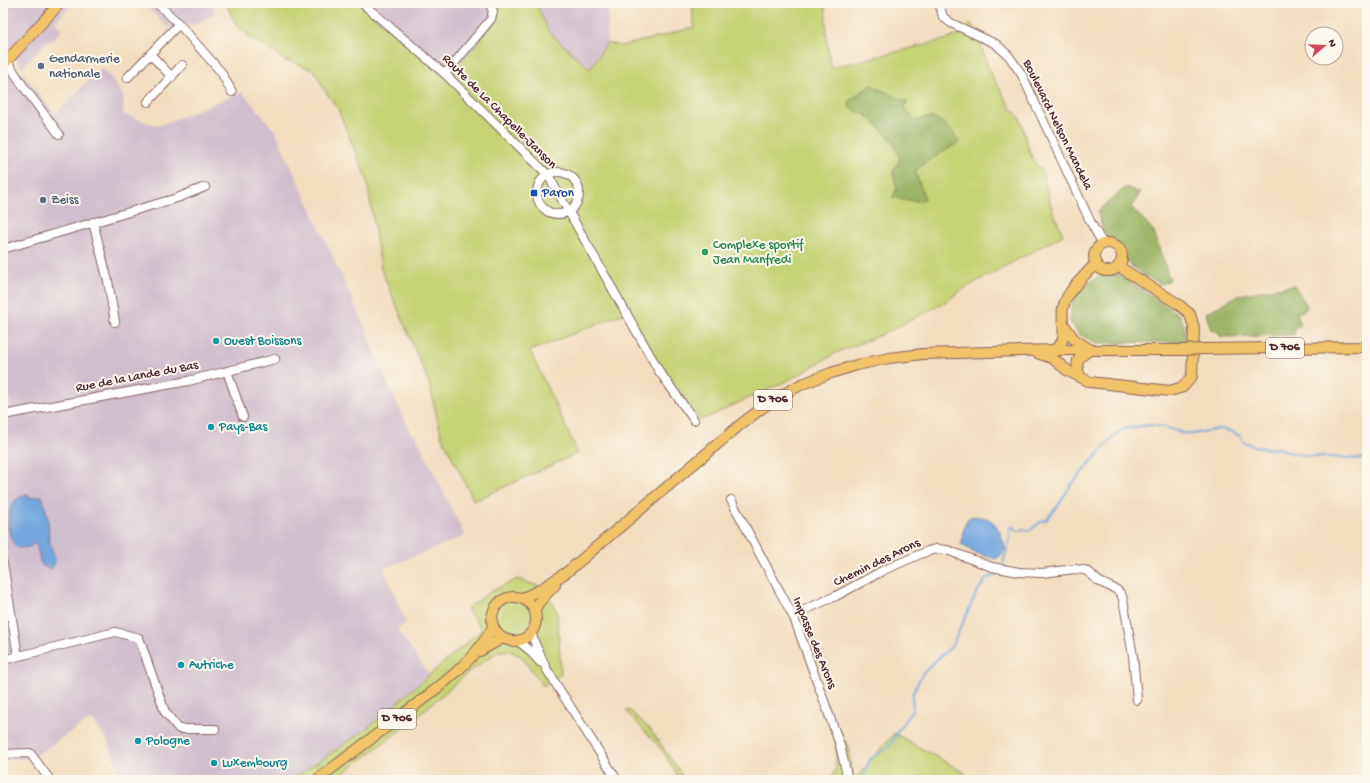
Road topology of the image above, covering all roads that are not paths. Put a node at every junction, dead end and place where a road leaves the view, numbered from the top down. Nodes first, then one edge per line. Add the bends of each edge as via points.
1 (60, 3) edge
2 (156, 3) edge
3 (362, 3) edge
4 (489, 3) edge
5 (939, 3) edge
6 (179, 24) junction
7 (150, 54) junction
8 (4, 59) edge
9 (182, 65) dead end
10 (445, 74) junction
11 (172, 77) junction
12 (127, 78) dead end
13 (232, 92) dead end
14 (148, 102) dead end
15 (59, 134) dead end
16 (548, 175) junction
17 (205, 187) dead end
18 (568, 212) junction
19 (93, 222) junction
20 (1103, 244) junction
21 (3, 249) edge
22 (1096, 264) junction
23 (1118, 266) junction
24 (115, 322) dead end
25 (1064, 325) junction
26 (1367, 347) edge
27 (1053, 350) junction
28 (1091, 350) junction
29 (1032, 351) junction
30 (275, 359) dead end
31 (227, 371) junction
32 (1080, 377) junction
33 (3, 415) edge
34 (243, 417) dead end
35 (694, 420) dead end
36 (731, 500) dead end
37 (3, 563) edge
38 (567, 572) junction
39 (522, 598) junction
40 (535, 610) junction
41 (794, 618) junction
42 (493, 626) junction
43 (531, 632) junction
44 (503, 638) junction
45 (518, 641) junction
46 (474, 654) junction
47 (18, 656) junction
48 (3, 660) edge
49 (547, 670) junction
50 (1137, 700) dead end
51 (215, 729) dead end
52 (3, 754) edge
53 (50, 780) edge
54 (317, 780) edge
55 (617, 780) edge
56 (848, 780) edge

1 - 8 main road
2 - 6 street
3 - 10 street, Route de La Chapelle-Janson
4 - 10 street via 493,11 491,19
5 - 20 street, Boulevard Nelson Mandela via 943,17 996,44 1009,56 1022,75
6 - 7 street
6 - 13 street via 221,72
7 - 11 street
7 - 12 street
8 - 15 street
9 - 11 street
10 - 16 street, Route de La Chapelle-Janson
11 - 14 street
16 - 18 street, Route de La Chapelle-Janson
16 - 18 street via 539,184 537,191 540,204 549,212
16 - 18 street via 554,172 568,175 578,186 578,201
17 - 19 street via 177,198
18 - 35 street, Route de La Chapelle-Janson via 659,371
19 - 21 street
19 - 24 street
20 - 22 main road via 1094,254
20 - 23 main road via 1112,244 1120,249 1122,258
22 - 23 main road via 1106,271
22 - 25 main road via 1067,296 1063,309
23 - 32 main road via 1190,314 1194,328 1192,376 1183,387 1170,391 1090,382
25 - 27 main road via 1062,342 1059,348
25 - 28 main road via 1074,339
26 - 28 main road, D 706, bridge
27 - 28 main road, D 706
27 - 29 main road, D 706
28 - 32 main road via 1077,360 1076,366
29 - 32 main road via 1052,358
29 - 38 main road, D 706 via 923,354 889,358 857,364 802,384 773,400 741,424
30 - 31 street, Rue de la Lande du Bas
31 - 33 street, Rue de la Lande du Bas via 182,382
31 - 34 street
36 - 41 street, Impasse des Arons
37 - 47 street
38 - 39 main road, D 706
38 - 40 main road, D 706 via 539,602
39 - 40 main road
39 - 42 main road via 511,597 500,601 492,615
40 - 43 main road via 536,622
41 - 50 street, Chemin des Arons via 800,612 884,570 937,549 947,550 992,567 1019,572 1084,570 1121,594 1133,656
41 - 56 street, Impasse des Arons via 840,745
42 - 44 main road
42 - 46 main road, D 706
43 - 45 main road
43 - 49 street
44 - 45 main road
44 - 46 main road, D 706
45 - 49 street
46 - 54 main road, D 706 via 437,688
47 - 48 street
47 - 51 street via 115,632 139,638 166,712 179,729
49 - 55 street
52 - 53 street via 30,753

